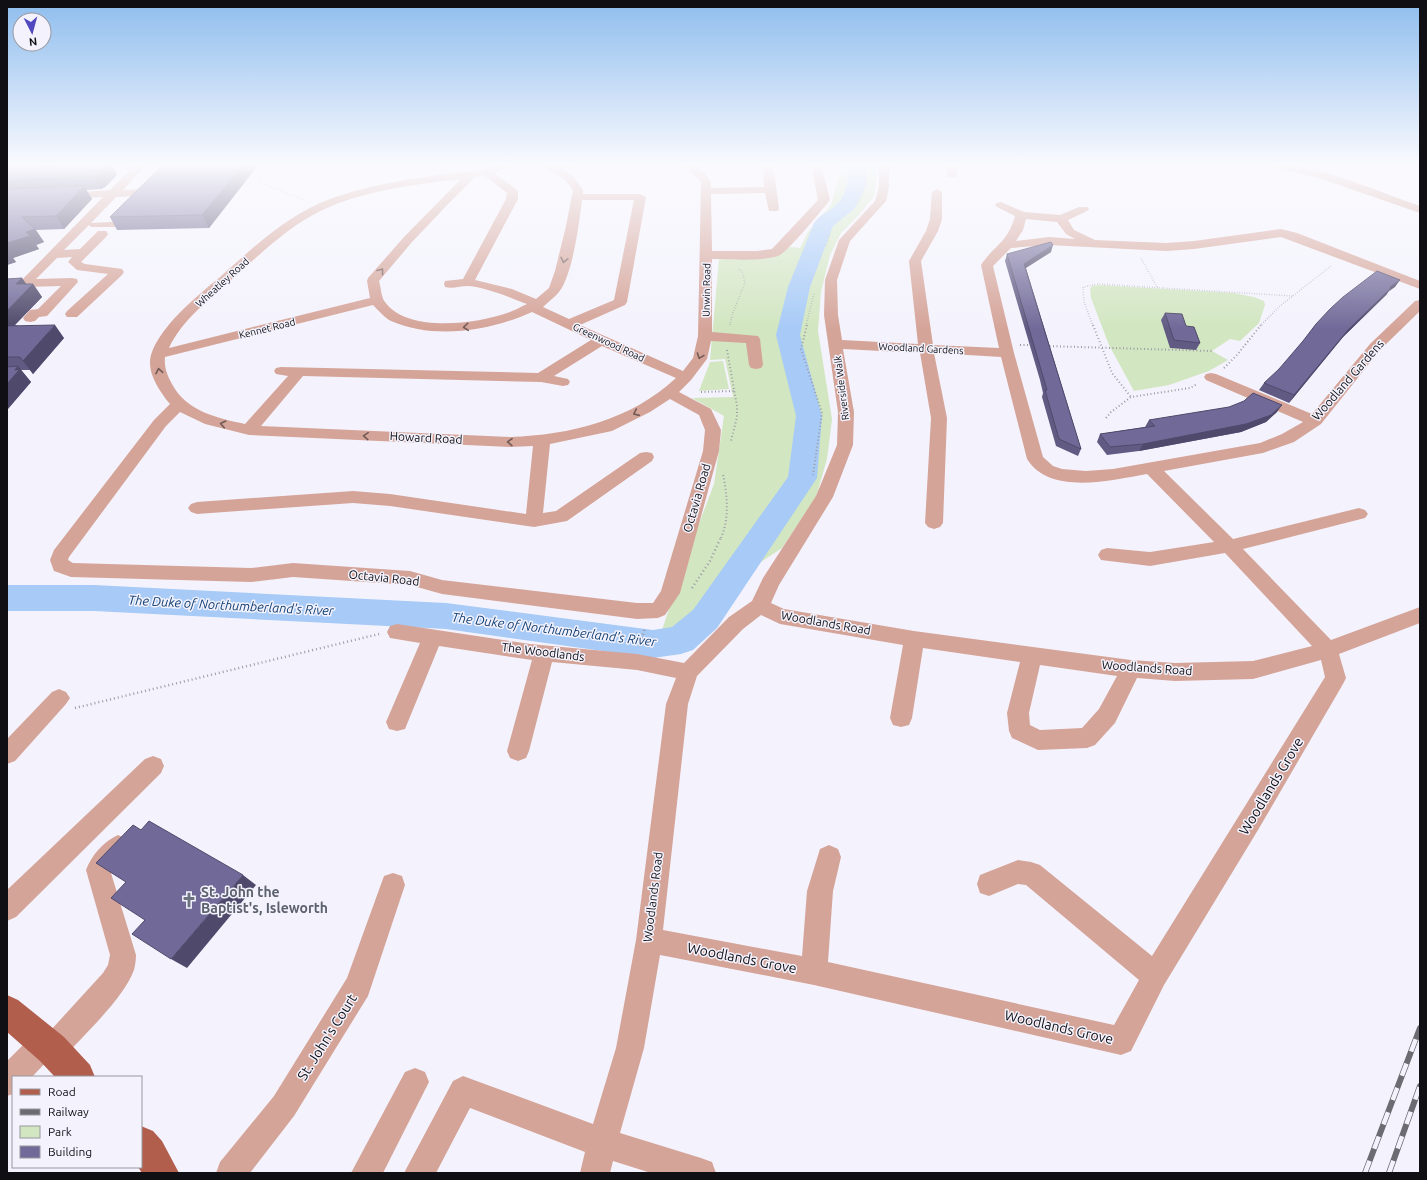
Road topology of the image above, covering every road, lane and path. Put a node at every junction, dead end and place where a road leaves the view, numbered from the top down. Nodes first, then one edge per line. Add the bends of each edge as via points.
1 (87, 219) edge
2 (121, 219) edge
3 (297, 219) edge
4 (427, 219) edge
5 (501, 219) edge
6 (573, 219) edge
7 (636, 219) edge
8 (709, 219) edge
9 (807, 219) edge
10 (864, 219) edge
11 (936, 219) edge
12 (1020, 219) edge
13 (1061, 219) edge
14 (1276, 221) dead end
15 (833, 232) dead end
16 (1281, 233) junction
17 (1093, 243) junction
18 (1007, 245) junction
19 (1134, 245) junction
20 (824, 252) dead end
21 (83, 253) junction
22 (53, 254) junction
23 (712, 255) junction
24 (1342, 256) junction
25 (468, 282) junction
26 (450, 284) dead end
27 (1420, 285) edge
28 (1157, 287) junction
29 (815, 288) dead end
30 (1293, 296) junction
31 (376, 300) junction
32 (1420, 304) edge
33 (535, 306) junction
34 (72, 314) dead end
35 (30, 318) dead end
36 (570, 324) junction
37 (705, 336) junction
38 (728, 337) junction
39 (601, 340) junction
40 (836, 344) junction
41 (1035, 345) edge
42 (1042, 346) edge
43 (926, 348) junction
44 (1005, 349) junction
45 (1103, 349) junction
46 (1212, 351) dead end
47 (158, 355) junction
48 (756, 366) dead end
49 (281, 371) dead end
50 (299, 372) junction
51 (686, 377) junction
52 (1210, 377) junction
53 (541, 378) junction
54 (563, 382) dead end
55 (734, 391) dead end
56 (669, 393) junction
57 (1131, 397) junction
58 (178, 405) junction
59 (1106, 418) dead end
60 (1315, 421) junction
61 (249, 430) junction
62 (542, 441) junction
63 (646, 457) dead end
64 (1151, 468) junction
65 (813, 478) dead end
66 (197, 508) dead end
67 (1359, 514) dead end
68 (534, 520) junction
69 (934, 523) dead end
70 (1229, 546) junction
71 (1108, 556) dead end
72 (760, 606) junction
73 (1420, 615) edge
74 (397, 632) joint
75 (642, 634) dead end
76 (432, 638) junction
77 (914, 639) junction
78 (1328, 650) junction
79 (638, 652) dead end
80 (544, 653) junction
81 (1032, 656) junction
82 (1130, 669) junction
83 (688, 672) junction
84 (64, 705) joint
85 (901, 718) dead end
86 (396, 722) dead end
87 (518, 751) dead end
88 (7, 754) edge
89 (153, 766) dead end
90 (125, 840) edge
91 (829, 858) dead end
92 (989, 884) dead end
93 (393, 885) dead end
94 (7, 908) edge
95 (649, 940) junction
96 (814, 972) junction
97 (1155, 976) junction
98 (7, 1011) edge
99 (48, 1046) junction
100 (14, 1076) edge
101 (77, 1076) edge
102 (415, 1082) dead end
103 (602, 1143) junction
104 (142, 1144) edge
105 (161, 1173) edge
106 (231, 1173) edge
107 (366, 1173) edge
108 (419, 1173) edge
109 (595, 1173) edge
110 (701, 1173) edge

1 - 22 street
2 - 21 street via 115,225 99,230
3 - 47 street, Wheatley Road via 276,233 203,298 174,328
31 -> 4 street via 374,281
5 - 25 street
6 -> 33 street via 560,280 548,297
7 - 36 street via 620,302
8 - 23 street, Unwin Road
9 - 23 street via 776,252 757,255
10 - 40 street, Riverside Walk via 845,240 831,280 831,315
11 - 43 street via 916,261
12 - 18 street, Woodland Gardens via 1017,230
13 - 17 street via 1070,232
14 - 16 street
15 - 20 path via 828,237
16 - 19 street via 1194,245
16 - 24 street
17 - 18 street via 1049,241
17 - 19 street
18 - 44 street, Woodland Gardens via 987,265
19 - 28 path
21 - 22 street
21 - 34 street via 74,262 81,267 118,272
22 - 35 street via 19,283 72,282 42,313 35,313
23 - 37 street, Unwin Road
23 - 38 path via 742,271 745,283 732,315
24 - 27 street
24 - 30 path
25 - 26 street
25 - 33 street, Greenwood Road via 507,292
28 - 30 path
28 - 45 path via 1098,284 1083,287 1084,302
29 - 65 path via 801,349 822,413
30 - 52 path via 1252,335 1233,361
33 -> 31 street via 500,321 453,328 411,323 391,315
31 - 47 street, Kennet Road
32 - 60 street, Woodland Gardens via 1375,346
33 - 36 street, Greenwood Road
36 - 39 street, Greenwood Road
37 - 38 street
37 -> 51 street, Unwin Road via 700,359
38 - 48 street via 753,339
38 - 55 path via 727,358
39 - 51 street, Greenwood Road
39 - 53 street
40 - 43 street, Woodland Gardens
40 - 72 street, Riverside Walk via 846,412 845,444 824,497 770,583
41 - 44 path
42 - 45 path
43 - 44 street, Woodland Gardens
43 - 69 street via 939,418
44 - 64 street, Woodland Gardens via 1035,459 1048,471 1071,477 1099,476
45 - 46 path
45 - 57 path via 1112,372
58 -> 47 street via 166,390 158,372
49 - 50 street
50 - 53 street
50 - 61 street
51 - 56 street, Unwin Road
52 - 57 path via 1190,388
52 - 60 street
53 - 54 street
56 - 58 street, Octavia Road via 706,412 713,430 711,451 670,592 658,610 637,611 442,587 410,578 293,570 251,575 71,570 61,566 60,555 156,429
56 -> 62 street, Howard Road via 645,409 606,427
57 - 59 path
61 -> 58 street, Howard Road via 211,422
60 - 64 street, Woodland Gardens via 1288,438 1263,448
62 -> 61 street, Howard Road via 510,442
62 - 68 street
63 - 68 street via 561,517
64 - 70 street
66 - 68 street via 353,497
67 - 70 street
70 - 71 street via 1150,559
70 - 78 street
72 - 77 street, Woodlands Road via 780,616
72 - 83 street, Woodlands Road via 736,623
73 - 78 street, Woodlands Road
74 - 76 street, The Woodlands
74 - 84 path via 388,631 82,706
75 - 79 path
76 - 80 street, The Woodlands
76 - 86 street
77 - 81 street, Woodlands Road
77 - 85 street
78 - 82 street, Woodlands Road via 1253,670 1175,672
78 - 97 street, Woodlands Grove via 1336,678
80 - 83 street, The Woodlands via 637,662
80 - 87 street
81 - 82 street, Woodlands Road
81 - 82 street via 1018,713 1020,731 1038,740 1087,738 1107,716
83 - 95 street, Woodlands Road via 677,704
84 - 88 street
89 - 94 street
90 - 99 street via 98,870 123,955 121,969 113,983
91 - 96 street via 820,891
92 - 97 street via 1018,872 1032,874
93 - 106 street, St. John's Court via 358,986 284,1106
95 - 96 street, Woodlands Grove
95 - 103 street, Woodlands Road via 630,1048
96 - 97 street, Woodlands Grove via 1121,1041
98 - 99 main road
99 - 100 street
99 - 101 main road
102 - 107 street
103 - 108 street via 463,1091
103 - 109 street, Woodlands Road
103 - 110 street
104 - 105 main road

